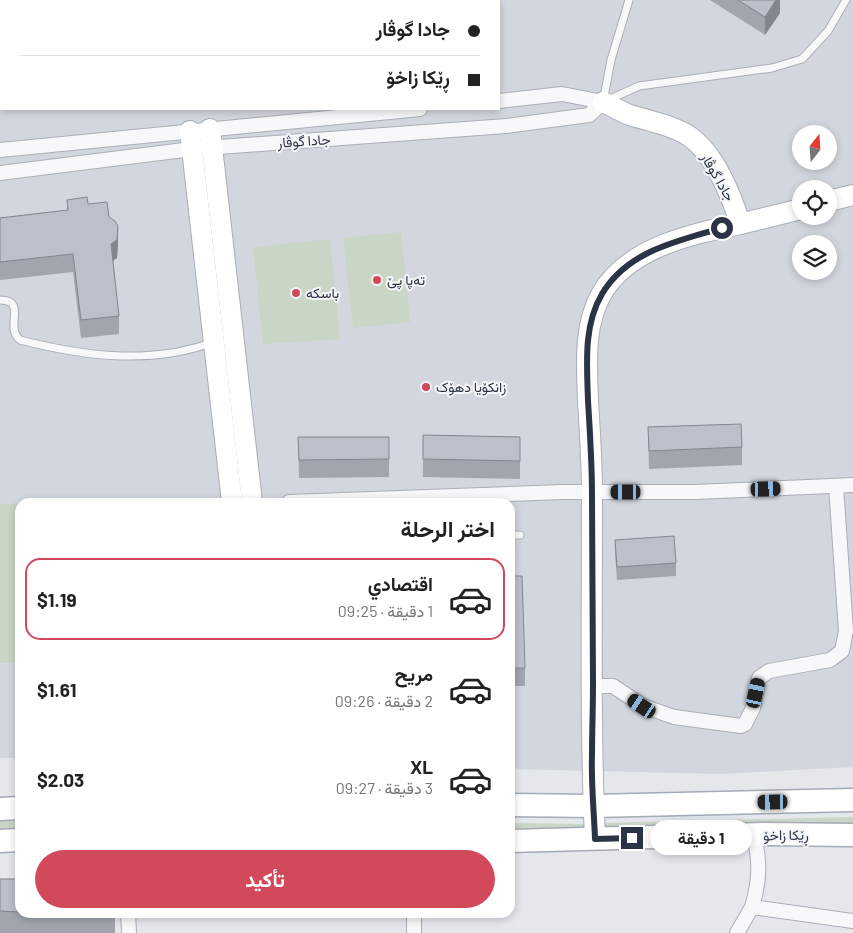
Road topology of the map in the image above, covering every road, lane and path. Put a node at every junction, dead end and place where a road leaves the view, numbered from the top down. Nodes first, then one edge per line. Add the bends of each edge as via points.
1 (629, 0) edge
2 (846, 0) edge
3 (500, 100) edge
4 (603, 102) junction
5 (400, 110) edge
6 (359, 112) edge
7 (211, 138) junction
8 (191, 140) junction
9 (0, 150) edge
10 (0, 173) edge
11 (853, 195) edge
12 (837, 199) edge
13 (792, 211) edge
14 (740, 224) junction
15 (0, 300) edge
16 (214, 342) junction
17 (853, 485) edge
18 (836, 486) junction
19 (592, 493) junction
20 (232, 498) edge
21 (252, 498) edge
22 (476, 498) edge
23 (515, 535) edge
24 (520, 535) dead end
25 (593, 686) junction
26 (853, 800) edge
27 (515, 805) edge
28 (594, 806) junction
29 (15, 808) edge
30 (0, 809) edge
31 (754, 835) junction
32 (853, 835) edge
33 (595, 839) junction
34 (15, 840) edge
35 (0, 841) edge
36 (515, 841) edge
37 (752, 907) junction
38 (128, 918) edge
39 (414, 918) edge
40 (853, 921) edge
41 (128, 933) edge
42 (414, 933) edge
43 (737, 933) edge

1 - 4 lane via 615,42
2 - 4 lane via 828,31 802,59 772,68 639,86
3 - 4 street, جادا گوڤار via 562,94
4 - 7 street, جادا گوڤار via 589,115 506,126
4 - 14 street, جادا گوڤار via 689,136 716,167
5 - 6 street, جادا گوڤار
6 - 7 street, جادا گوڤار
7 - 8 street, جادا گوڤار
7 - 21 street
8 - 9 street, جادا گوڤار
8 - 10 street, جادا گوڤار
8 - 16 street
11 - 12 street
13 - 14 street
14 - 19 street via 654,250 626,267 602,294 593,316 587,356
15 - 16 lane via 8,300 15,308 14,332 20,340 57,349 150,357 183,352
16 - 20 street
17 - 18 street
18 - 19 street
18 - 25 street via 846,631 842,651 830,660 769,671 759,678 753,708 741,726 674,717 642,706 613,686
19 - 22 street
19 - 25 street
23 - 24 lane
25 - 28 street
26 - 28 main road
27 - 28 main road
28 - 33 street
29 - 30 main road
31 - 32 main road, ڕێکا زاخۆ
31 - 33 main road, ڕێکا زاخۆ
31 - 37 street via 759,874
33 - 36 main road, ڕێکا زاخۆ
34 - 35 main road
37 - 40 street
37 - 43 street
38 - 41 street
39 - 42 street

